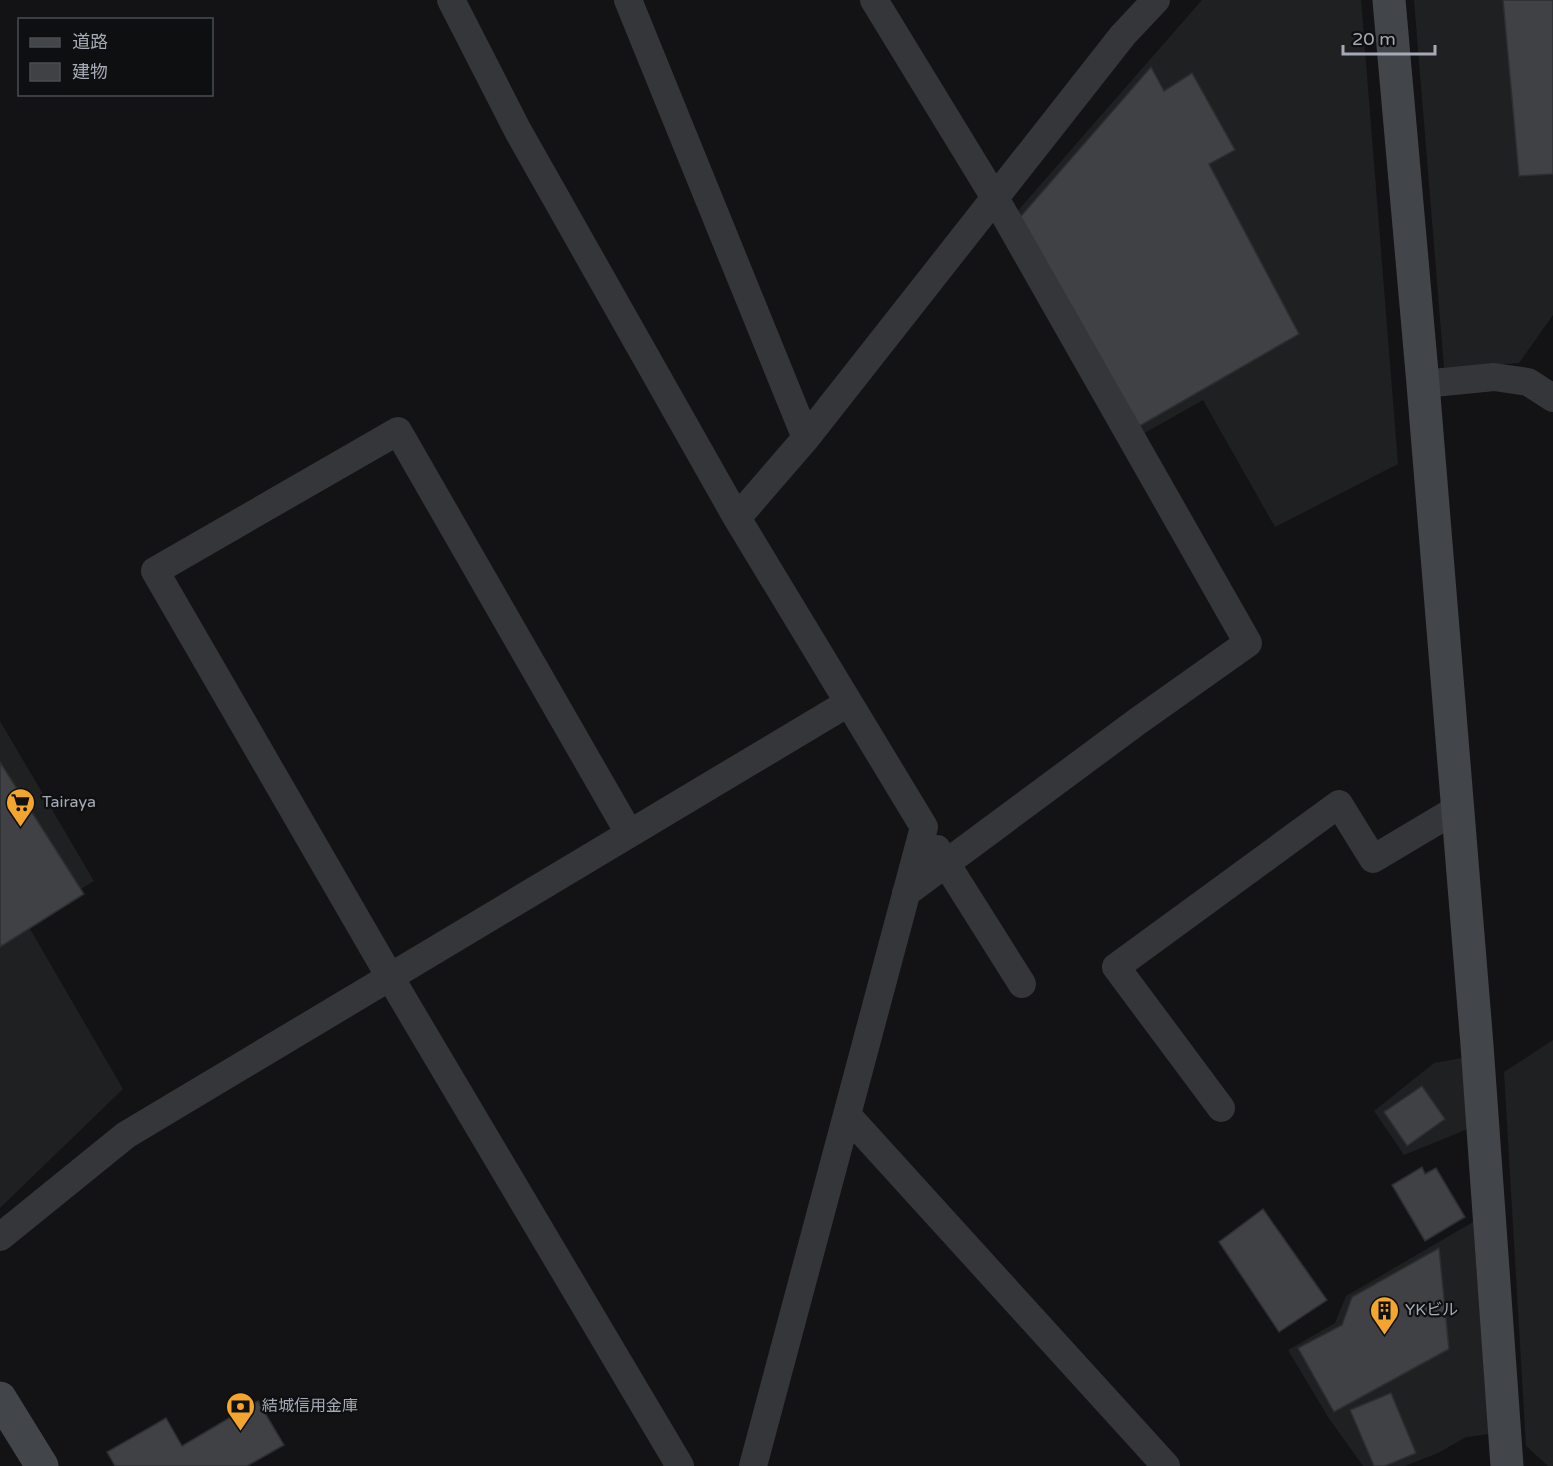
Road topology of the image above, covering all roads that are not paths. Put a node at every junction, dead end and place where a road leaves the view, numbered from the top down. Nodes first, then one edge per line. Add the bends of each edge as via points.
1 (451, 0) edge
2 (628, 0) edge
3 (874, 0) edge
4 (1156, 0) edge
5 (1389, 0) edge
6 (995, 198) junction
7 (1423, 384) junction
8 (1553, 398) edge
9 (806, 438) junction
10 (737, 518) junction
11 (848, 703) junction
12 (1457, 809) junction
13 (924, 826) junction
14 (629, 833) junction
15 (947, 864) junction
16 (906, 893) junction
17 (390, 977) junction
18 (1022, 984) dead end
19 (1221, 1108) dead end
20 (847, 1115) junction
21 (0, 1237) edge
22 (0, 1398) edge
23 (42, 1466) edge
24 (680, 1466) edge
25 (753, 1466) edge
26 (1166, 1466) edge
27 (1506, 1466) edge

1 - 10 street via 518,131
2 - 9 street
3 - 6 street
4 - 6 street
5 - 7 street
6 - 9 street
6 - 15 street via 1248,643
7 - 8 street via 1494,377 1528,382
7 - 12 street
9 - 10 street
10 - 11 street
11 - 13 street
11 - 14 street
12 - 19 street via 1373,859 1339,804 1116,967
12 - 27 street
13 - 15 street
13 - 16 street
14 - 17 street
14 - 17 street via 398,431 155,571
15 - 16 street
15 - 18 street
16 - 20 street
17 - 21 street via 126,1135
17 - 24 street
20 - 25 street
20 - 26 street
22 - 23 street

